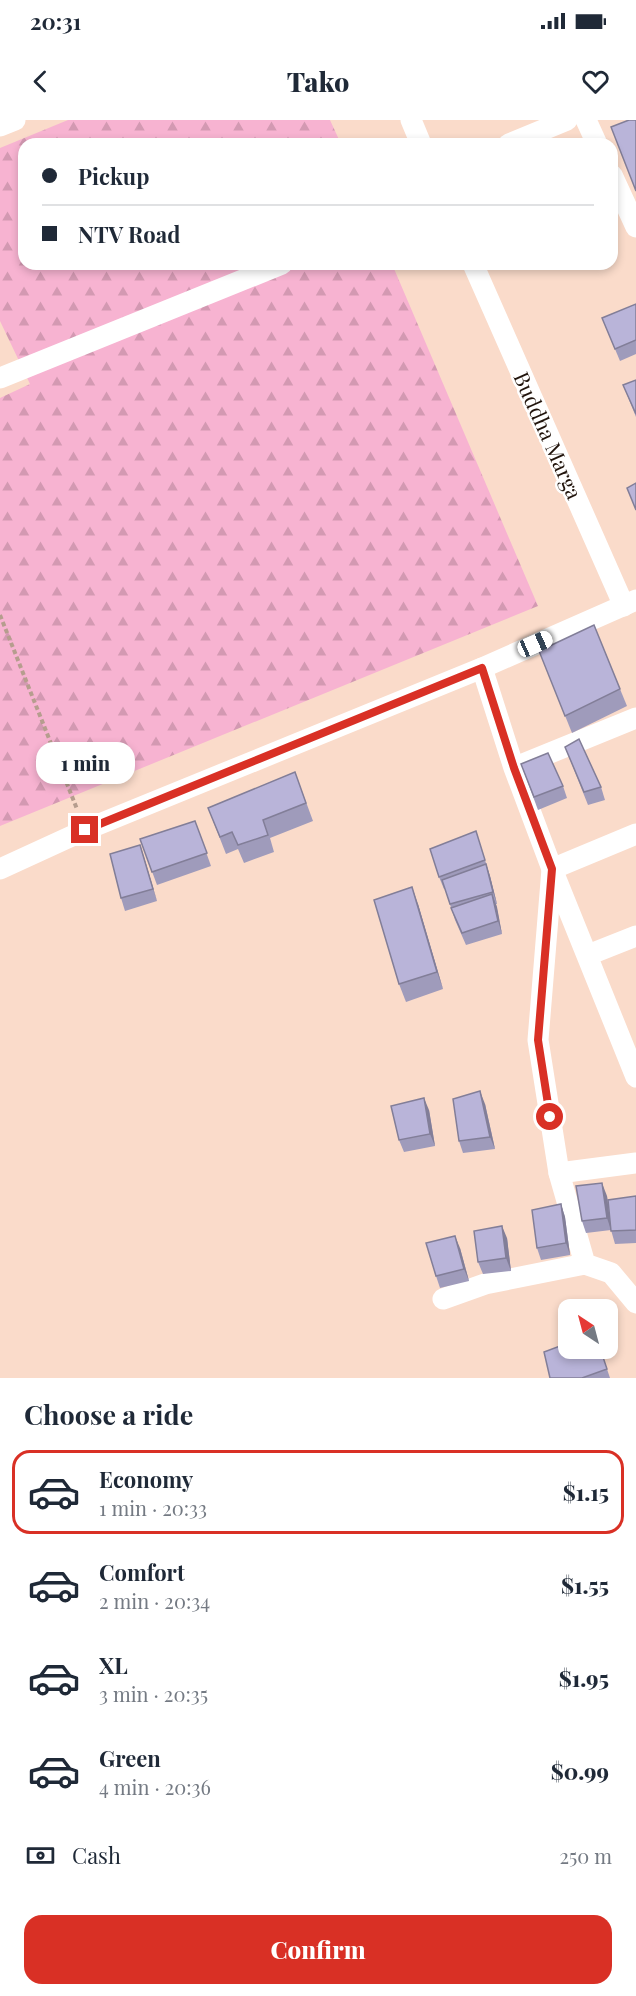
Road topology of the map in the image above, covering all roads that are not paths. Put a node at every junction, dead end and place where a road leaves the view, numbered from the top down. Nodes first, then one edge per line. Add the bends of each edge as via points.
1 (15, 120) edge
2 (411, 120) edge
3 (567, 120) edge
4 (586, 120) edge
5 (0, 126) edge
6 (418, 138) edge
7 (524, 138) edge
8 (594, 138) edge
9 (618, 188) edge
10 (636, 227) edge
11 (267, 270) edge
12 (476, 270) edge
13 (0, 378) edge
14 (630, 603) edge
15 (482, 668) junction
16 (636, 718) edge
17 (514, 768) junction
18 (636, 834) edge
19 (0, 869) edge
20 (552, 869) junction
21 (636, 936) edge
22 (588, 955) junction
23 (630, 1042) edge
24 (636, 1077) edge
25 (636, 1163) edge
26 (559, 1173) junction
27 (585, 1264) junction
28 (443, 1299) dead end
29 (636, 1303) edge

1 - 5 street
2 - 6 street
3 - 7 street
4 - 8 street
9 - 10 street
11 - 13 street
12 - 14 street, Buddha Marga
14 - 15 street
15 - 17 street
15 - 19 street via 85,830
16 - 17 street
17 - 20 street
18 - 20 street
20 - 22 street
20 - 26 street via 538,1040
21 - 22 street
22 - 23 street
23 - 24 street
25 - 26 street
26 - 27 street
27 - 28 street via 485,1284
27 - 29 street via 611,1273

